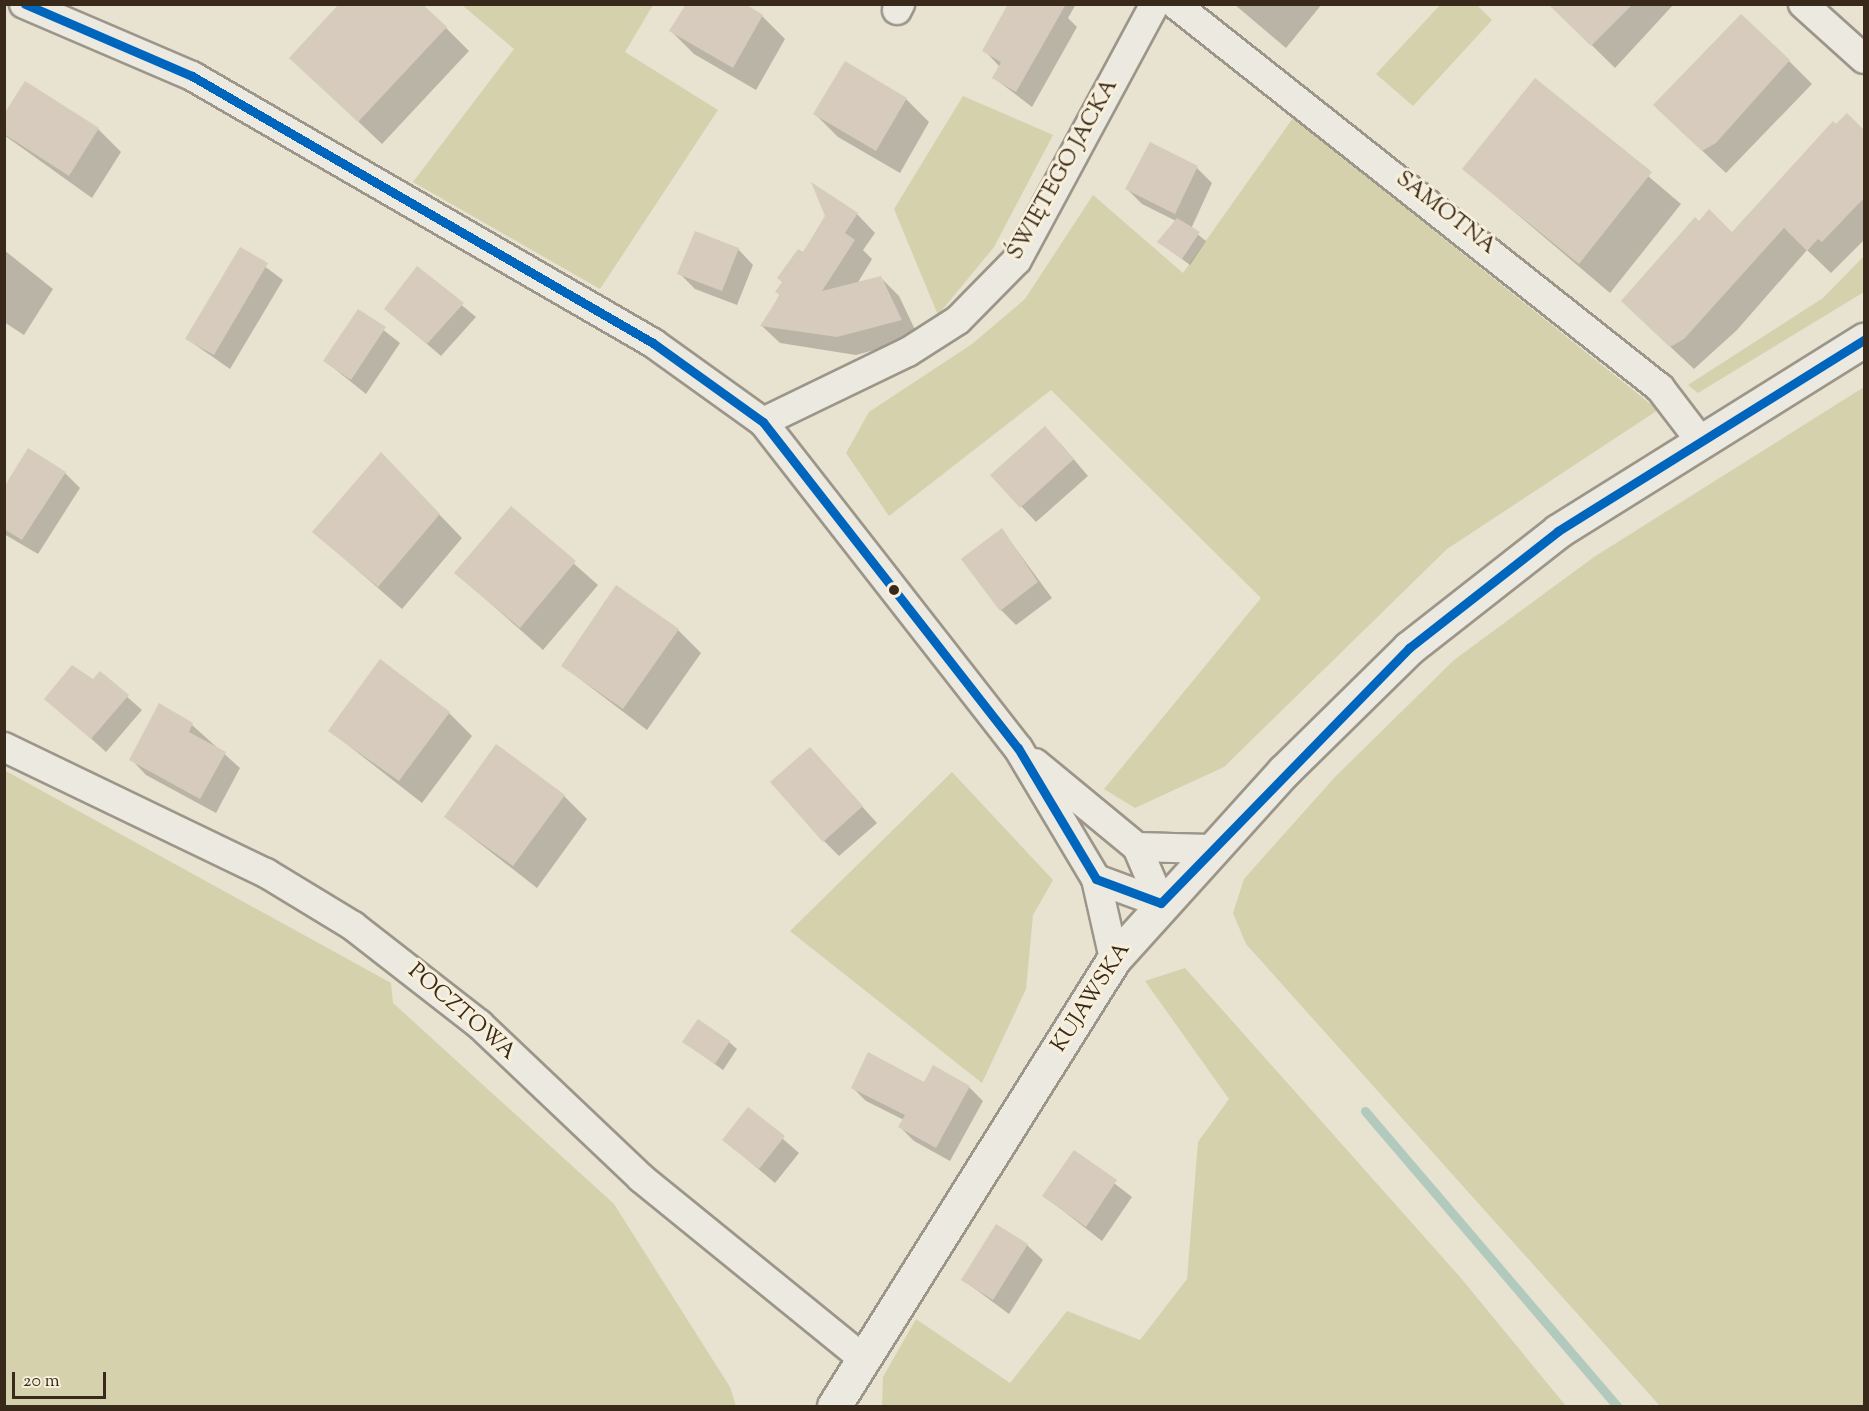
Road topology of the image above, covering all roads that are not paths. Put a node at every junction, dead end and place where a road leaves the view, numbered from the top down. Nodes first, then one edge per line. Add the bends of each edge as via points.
1 (24, 4) edge
2 (1155, 4) edge
3 (1175, 4) edge
4 (1803, 4) edge
5 (90, 16) edge
6 (1864, 59) edge
7 (1864, 340) edge
8 (763, 422) junction
9 (1699, 439) junction
10 (4, 747) edge
11 (1018, 748) junction
12 (1137, 847) junction
13 (1210, 849) junction
14 (1096, 879) junction
15 (1161, 903) junction
16 (1113, 959) junction
17 (864, 1359) junction
18 (834, 1407) edge

1 - 5 street
2 - 8 street, ŚWIĘTEGO JACKA via 1017,260 958,320 908,352
3 - 9 street, SAMOTNA via 1660,388
4 - 6 street
5 - 8 street via 654,343
7 - 9 street, KUJAWSKA
8 - 11 street
9 - 13 street, KUJAWSKA via 1558,531 1409,648
10 - 17 street, POCZTOWA via 266,873 353,926 479,1024 641,1178
11 - 12 street
11 - 14 street
12 - 13 street
12 - 15 street
13 - 15 street, KUJAWSKA
14 - 15 street
14 - 16 street
15 - 16 street, KUJAWSKA
16 - 17 street, KUJAWSKA
17 - 18 street, KUJAWSKA

